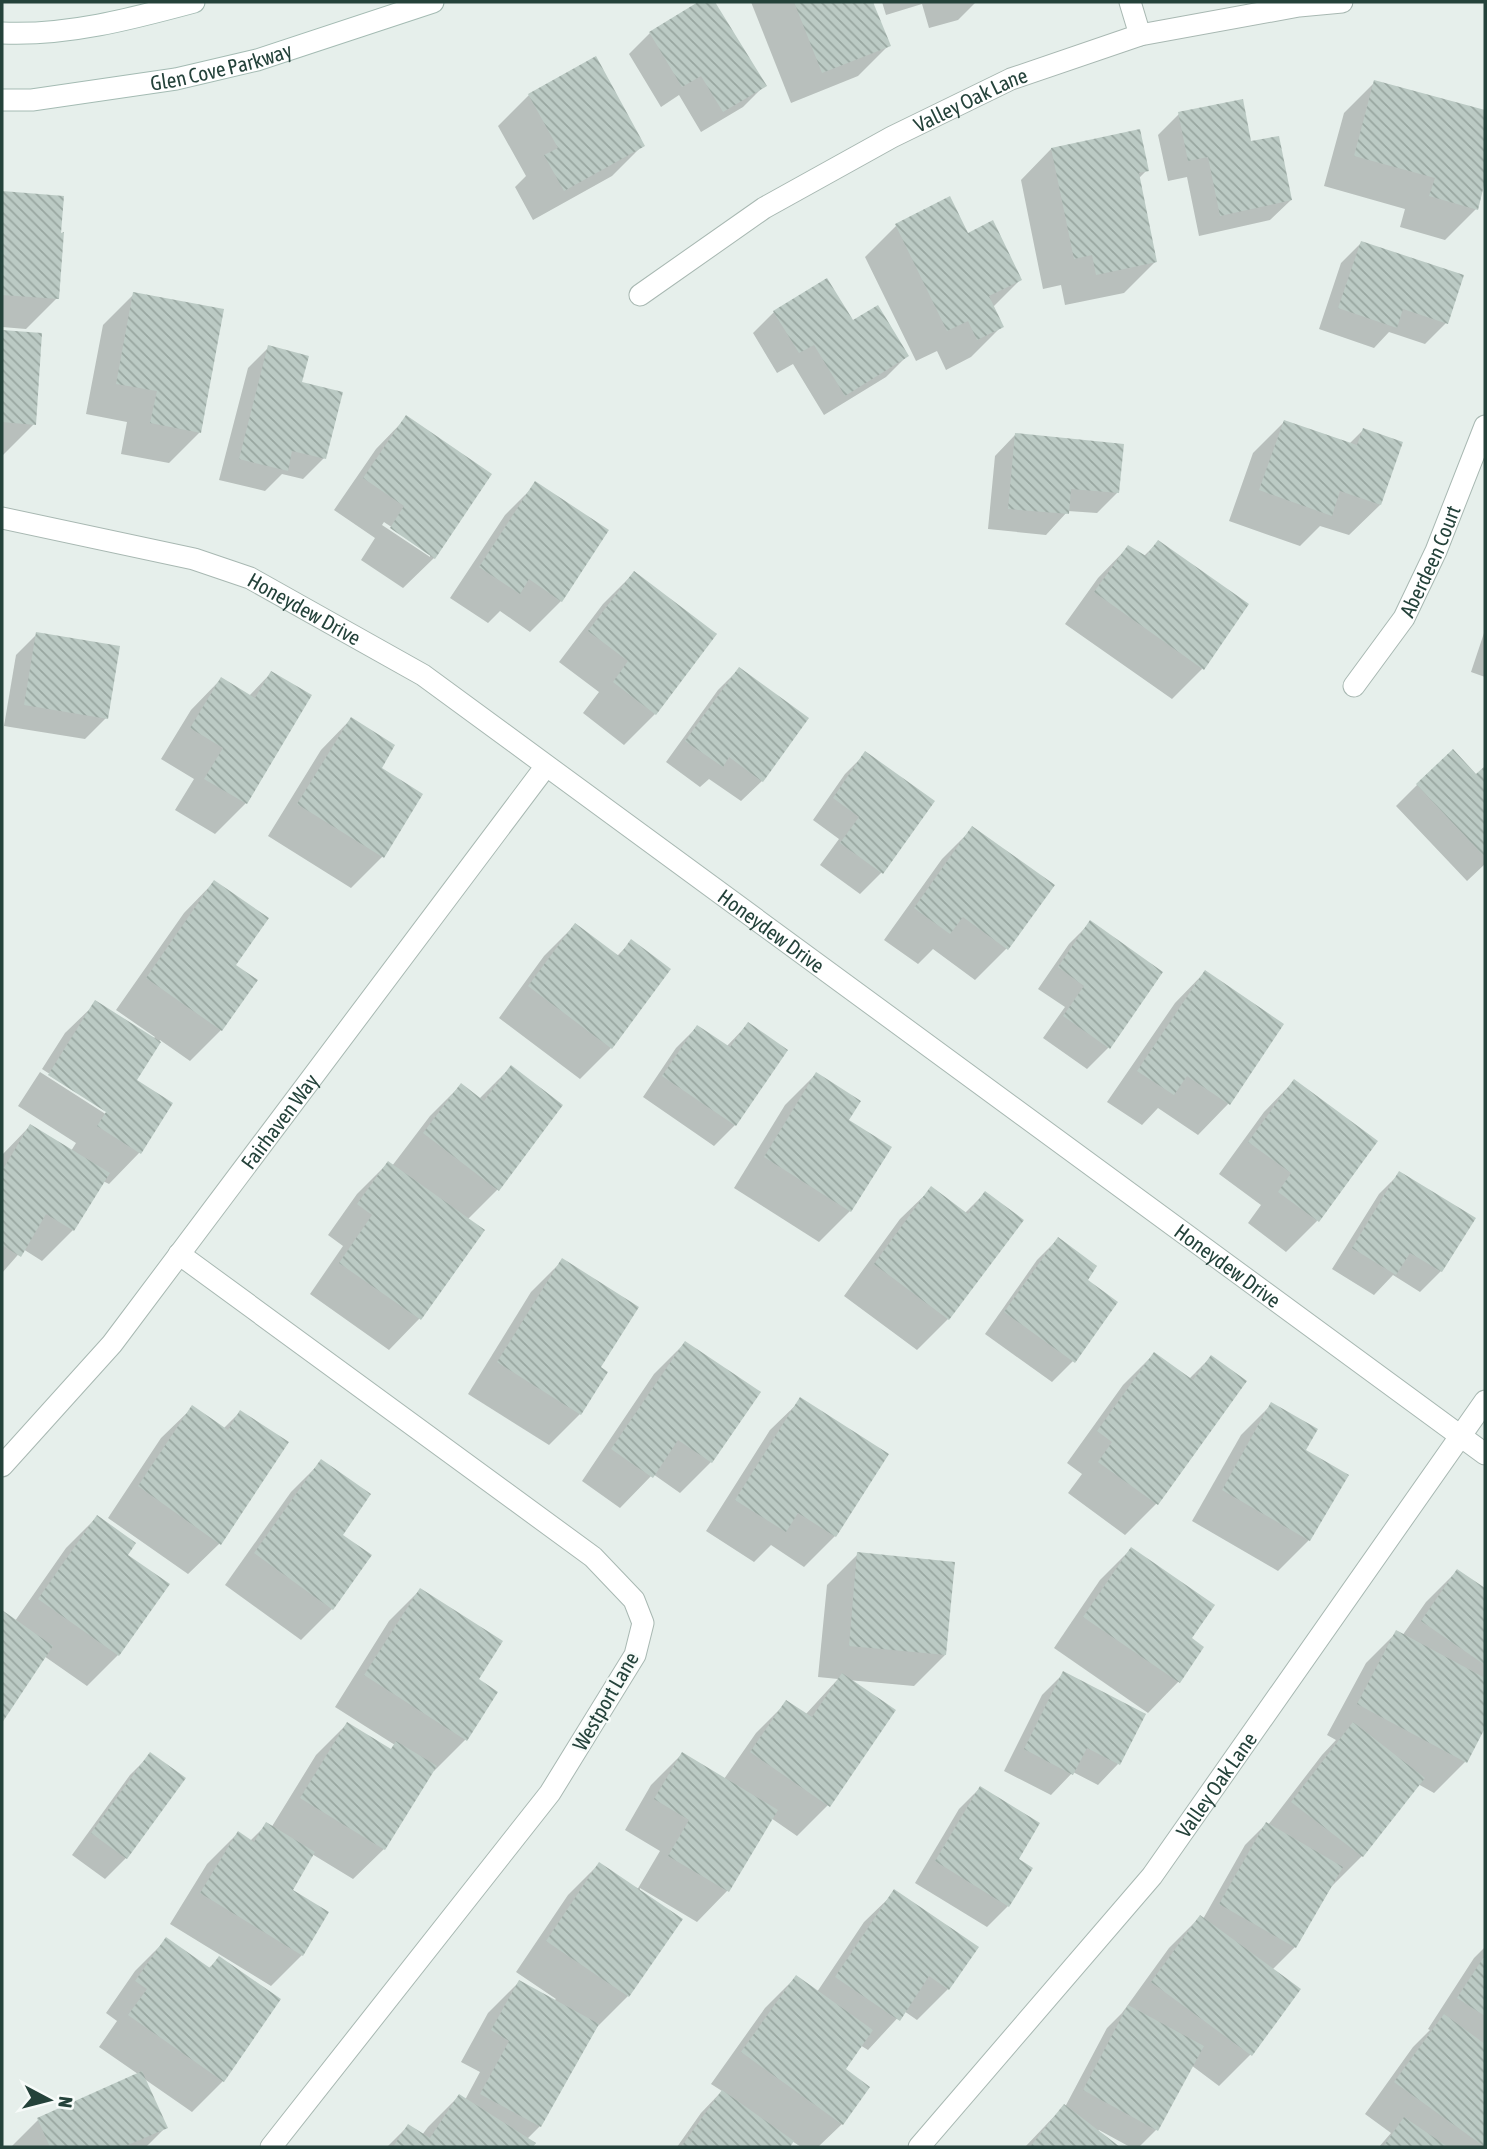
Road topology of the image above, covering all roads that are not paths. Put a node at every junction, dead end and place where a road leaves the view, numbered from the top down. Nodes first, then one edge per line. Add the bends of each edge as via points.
1 (194, 2) edge
2 (433, 2) edge
3 (1130, 2) edge
4 (1342, 2) edge
5 (2, 33) edge
6 (1140, 35) junction
7 (2, 100) edge
8 (640, 295) dead end
9 (1485, 426) edge
10 (2, 518) edge
11 (1354, 686) dead end
12 (546, 766) junction
13 (179, 1254) junction
14 (1485, 1401) edge
15 (1460, 1434) junction
16 (1485, 1454) edge
17 (2, 1466) edge
18 (271, 2147) edge
19 (919, 2147) edge

1 - 5 street via 120,22
2 - 7 street, Glen Cove Parkway via 257,60 176,79 32,100
3 - 6 street
4 - 6 street, Valley Oak Lane
6 - 8 street, Valley Oak Lane via 1011,79 892,137 764,208
9 - 11 street, Aberdeen Court via 1404,618
10 - 12 street, Honeydew Drive via 194,559 250,578 423,675
12 - 13 street, Fairhaven Way
12 - 15 street, Honeydew Drive
13 - 17 street, Fairhaven Way via 112,1344
13 - 18 street, Westport Lane via 593,1557 634,1600 643,1623 635,1656 550,1793
14 - 15 street, Valley Oak Lane
15 - 16 street, Honeydew Drive
15 - 19 street, Valley Oak Lane via 1152,1876

